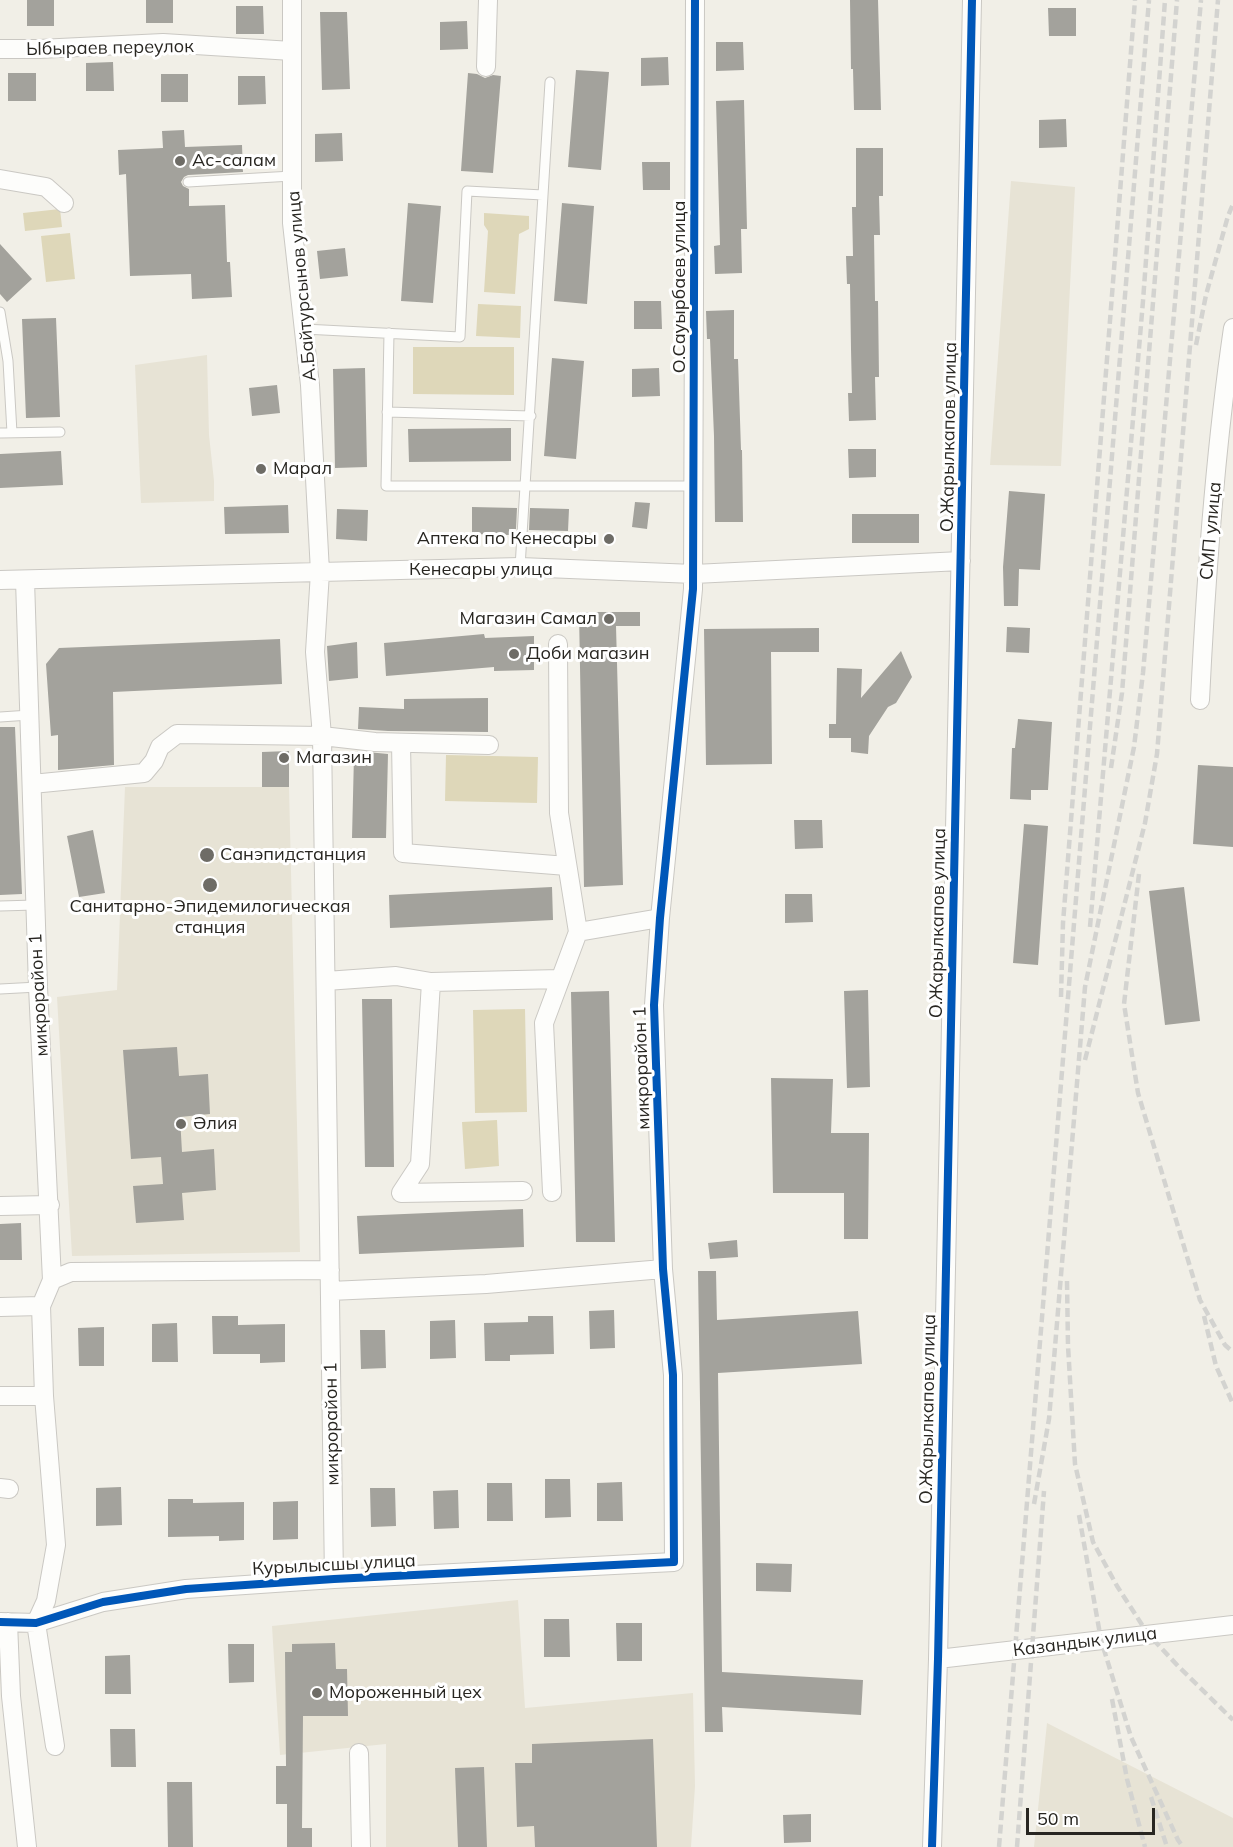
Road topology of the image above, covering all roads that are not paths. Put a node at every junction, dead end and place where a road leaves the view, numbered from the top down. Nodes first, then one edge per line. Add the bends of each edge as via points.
1 (292, 0) edge
2 (488, 0) edge
3 (695, 0) edge
4 (972, 0) edge
5 (0, 49) edge
6 (292, 51) junction
7 (486, 67) dead end
8 (550, 82) dead end
9 (292, 176) junction
10 (0, 179) edge
11 (188, 182) dead end
12 (543, 195) junction
13 (64, 202) dead end
14 (0, 312) edge
15 (1233, 328) edge
16 (304, 329) junction
17 (389, 333) junction
18 (4, 361) edge
19 (387, 412) junction
20 (531, 416) junction
21 (60, 432) dead end
22 (0, 433) edge
23 (12, 433) junction
24 (526, 486) junction
25 (695, 486) junction
26 (961, 561) junction
27 (520, 567) junction
28 (320, 572) junction
29 (694, 574) junction
30 (0, 580) edge
31 (25, 580) junction
32 (558, 644) dead end
33 (1200, 700) dead end
34 (30, 715) junction
35 (0, 717) edge
36 (322, 736) junction
37 (401, 743) junction
38 (489, 745) dead end
39 (32, 784) junction
40 (567, 866) junction
41 (36, 905) junction
42 (0, 906) edge
43 (660, 918) junction
44 (578, 932) junction
45 (560, 979) junction
46 (326, 981) junction
47 (431, 982) junction
48 (38, 987) junction
49 (0, 989) edge
50 (523, 1191) dead end
51 (552, 1192) dead end
52 (50, 1205) junction
53 (0, 1206) edge
54 (663, 1269) junction
55 (330, 1270) junction
56 (52, 1280) junction
57 (330, 1291) junction
58 (41, 1306) junction
59 (0, 1307) edge
60 (0, 1396) edge
61 (44, 1396) junction
62 (674, 1562) joint
63 (334, 1579) junction
64 (4, 1622) edge
65 (36, 1623) junction
66 (1233, 1625) edge
67 (938, 1659) junction
68 (55, 1746) dead end
69 (359, 1753) dead end
70 (27, 1847) edge
71 (361, 1847) edge
72 (932, 1847) edge

1 - 6 street, А.Байтурсынов улица
2 - 7 street
3 - 25 street, О.Сауырбаев улица
4 - 26 street, О.Жарылкапов улица
5 - 6 street, Ыбыраев переулок via 164,43
6 - 9 street, А.Байтурсынов улица
8 - 12 lane
9 - 11 lane
9 - 16 street, А.Байтурсынов улица via 292,223
10 - 13 street via 46,187
12 - 17 lane via 467,191 460,337
12 - 20 lane
14 - 18 lane
15 - 33 street, СМП улица via 1206,578
16 - 17 lane
16 - 28 street, А.Байтурсынов улица
17 - 19 lane
18 - 23 lane
19 - 20 lane
19 - 24 lane via 386,486
20 - 24 lane
21 - 23 lane
22 - 23 lane
24 - 25 lane
24 - 27 lane
25 - 29 street, О.Сауырбаев улица
26 - 29 street, Кенесары улица
26 - 67 street, О.Жарылкапов улица
27 - 28 street, Кенесары улица
27 - 29 street, Кенесары улица
28 - 31 street, Кенесары улица
28 - 36 street, микрорайон 1 via 315,652
29 - 43 street, микрорайон 1
30 - 31 street, Кенесары улица
31 - 34 street, микрорайон 1
32 - 40 street via 559,813
34 - 35 lane
34 - 39 street, микрорайон 1
36 - 37 street
36 - 39 street via 177,734 160,747 144,773
36 - 46 street, микрорайон 1
37 - 38 street
37 - 40 street via 403,853
39 - 41 street, микрорайон 1
40 - 44 street
41 - 42 lane
41 - 48 street, микрорайон 1
43 - 44 street
43 - 54 street, микрорайон 1 via 654,1005
44 - 45 street
45 - 47 street
45 - 51 street via 544,1023
46 - 47 street via 396,976
46 - 55 street, микрорайон 1
47 - 50 street via 420,1164 401,1192
48 - 49 lane
48 - 52 street, микрорайон 1
52 - 53 street
52 - 56 street, микрорайон 1
54 - 57 street via 475,1285
54 - 62 street, микрорайон 1 via 673,1375
55 - 56 street via 70,1272
55 - 57 street, микрорайон 1
56 - 58 street
57 - 63 street, микрорайон 1
58 - 59 street
58 - 61 street
60 - 61 street
61 - 65 street via 56,1545 45,1601
62 - 63 street, Курылысшы улица
63 - 65 street, Курылысшы улица via 186,1589 103,1602
64 - 65 street, Курылысшы улица
64 - 70 street
65 - 68 street
66 - 67 street, Казандык улица
67 - 72 street, О.Жарылкапов улица
69 - 71 street

